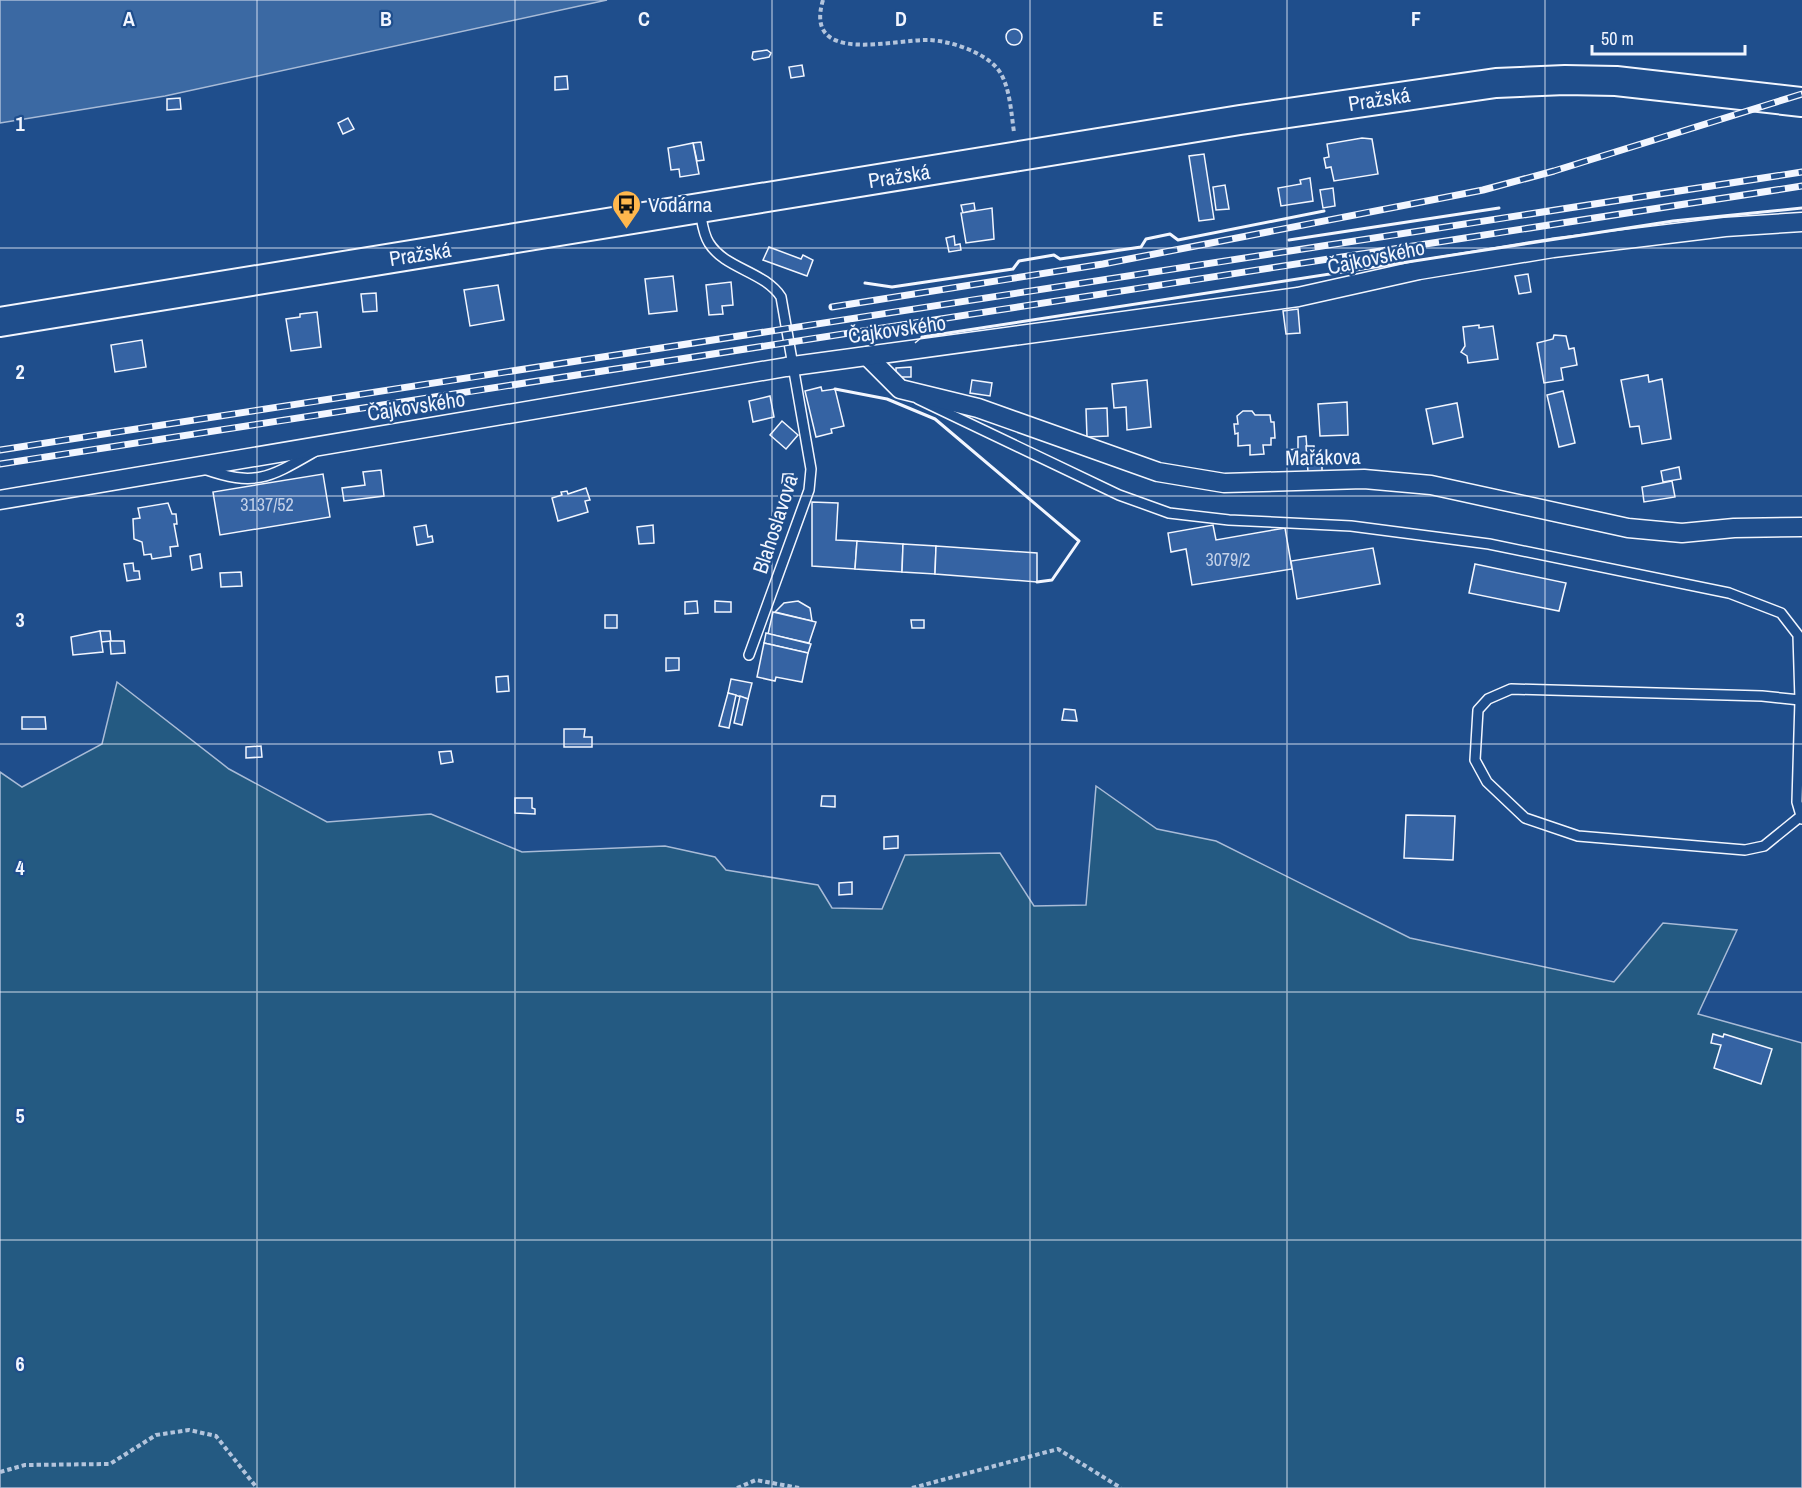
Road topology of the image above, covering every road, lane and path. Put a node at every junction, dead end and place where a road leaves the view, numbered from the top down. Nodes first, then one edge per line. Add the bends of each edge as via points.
1 (822, 0) edge
2 (1802, 102) edge
3 (1018, 157) junction
4 (699, 209) junction
5 (1802, 222) edge
6 (0, 322) edge
7 (867, 356) junction
8 (794, 366) junction
9 (900, 389) junction
10 (0, 500) edge
11 (1802, 526) edge
12 (748, 655) dead end
13 (1800, 700) junction
14 (1802, 818) edge
15 (0, 1472) edge
16 (257, 1488) edge
17 (737, 1488) edge
18 (799, 1488) edge
19 (912, 1488) edge
20 (1121, 1488) edge

1 - 3 path via 821,27 832,41 864,46 930,40 983,56 998,68 1009,98
2 - 3 main road, Pražská via 1616,81 1496,83
3 - 4 main road, Pražská
4 - 6 main road, Pražská
4 - 8 lane, Blahoslavova via 705,234 715,250 772,285 782,297
5 - 7 street, Čajkovského via 1725,227 1553,248 1419,270 1298,297
7 - 8 street, Čajkovského
7 - 9 street
8 - 10 street, Čajkovského
8 - 12 lane, Blahoslavova via 811,469 809,490
9 - 11 street, Mařákova via 978,408 1158,472 1224,483 1364,478 1431,485 1628,528 1682,533
9 - 13 lane via 942,413 1109,491 1169,513 1421,534 1729,593 1781,613 1798,635
13 - 14 lane via 1797,802
13 - 14 lane via 1511,689 1488,699 1478,710 1475,760 1487,782 1526,818 1578,836 1745,850 1764,846
15 - 16 path via 25,1465 110,1464 156,1435 189,1430 216,1436
17 - 18 path via 756,1480
19 - 20 path via 1058,1449

